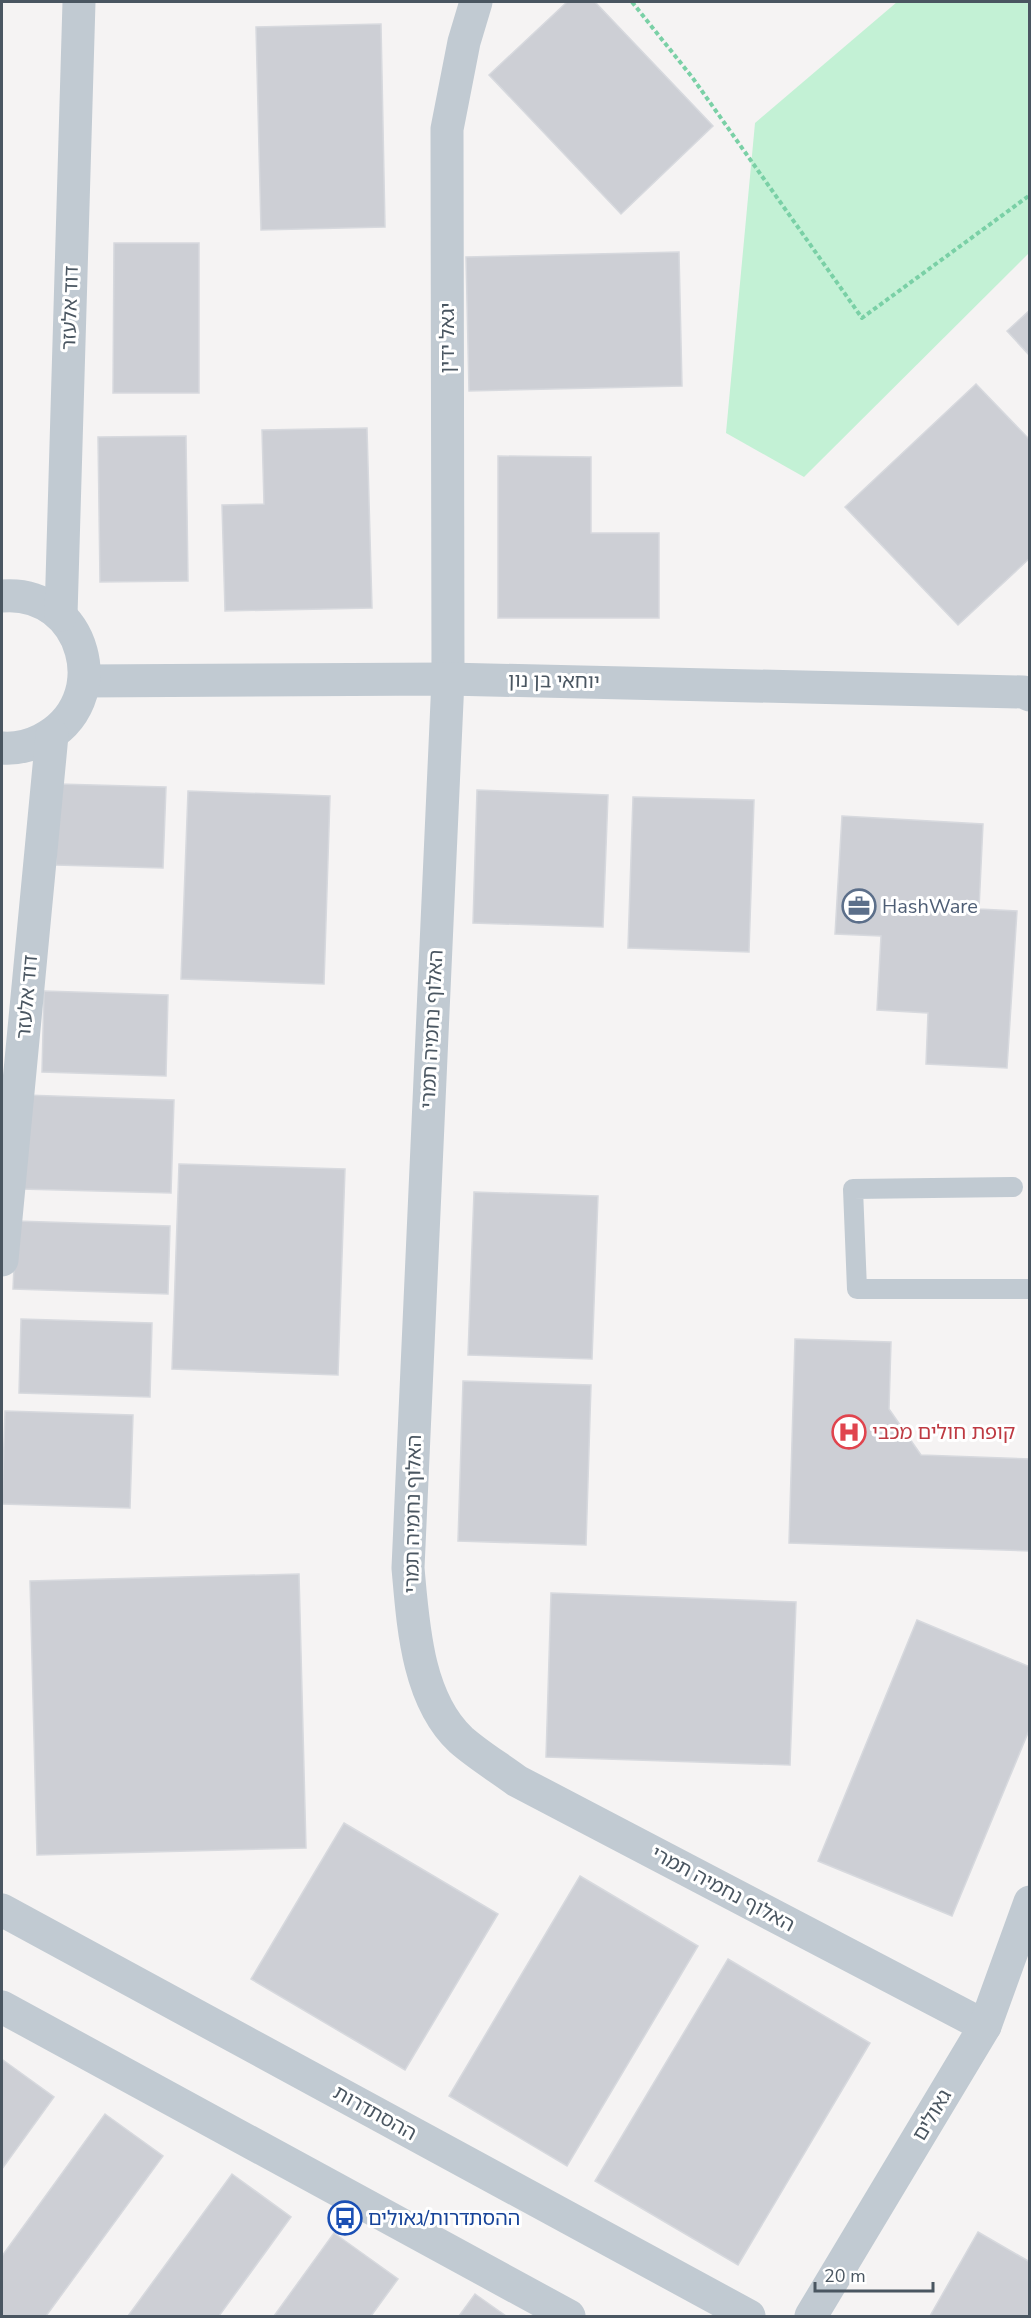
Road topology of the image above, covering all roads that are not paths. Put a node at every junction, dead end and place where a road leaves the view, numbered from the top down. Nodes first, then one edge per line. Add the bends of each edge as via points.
1 (79, 2) edge
2 (476, 2) edge
3 (2, 596) edge
4 (60, 615) junction
5 (448, 679) junction
6 (84, 681) junction
7 (1027, 692) edge
8 (52, 735) junction
9 (2, 748) edge
10 (1013, 1187) dead end
11 (2, 1260) edge
12 (1029, 1289) edge
13 (1029, 1902) edge
14 (7, 1907) edge
15 (2, 2007) edge
16 (985, 2026) junction
17 (569, 2316) edge
18 (749, 2316) edge
19 (811, 2316) edge

1 - 4 street, דוד אלעזר
2 - 5 street, יגאל ידין via 447,129
3 - 4 street via 40,601
4 - 6 street via 76,634 84,657
5 - 6 street, יוחאי בן נון
5 - 7 street, יוחאי בן נון
5 - 16 street, האלוף נחמיה תמרי via 408,1568 413,1628 431,1701 460,1739 516,1781
6 - 8 street via 79,702
8 - 9 street via 32,744
8 - 11 street, דוד אלעזר
10 - 12 lane via 854,1189 857,1289
13 - 16 street, גאולים
14 - 18 street, ההסתדרות
15 - 17 street
16 - 19 street, גאולים

